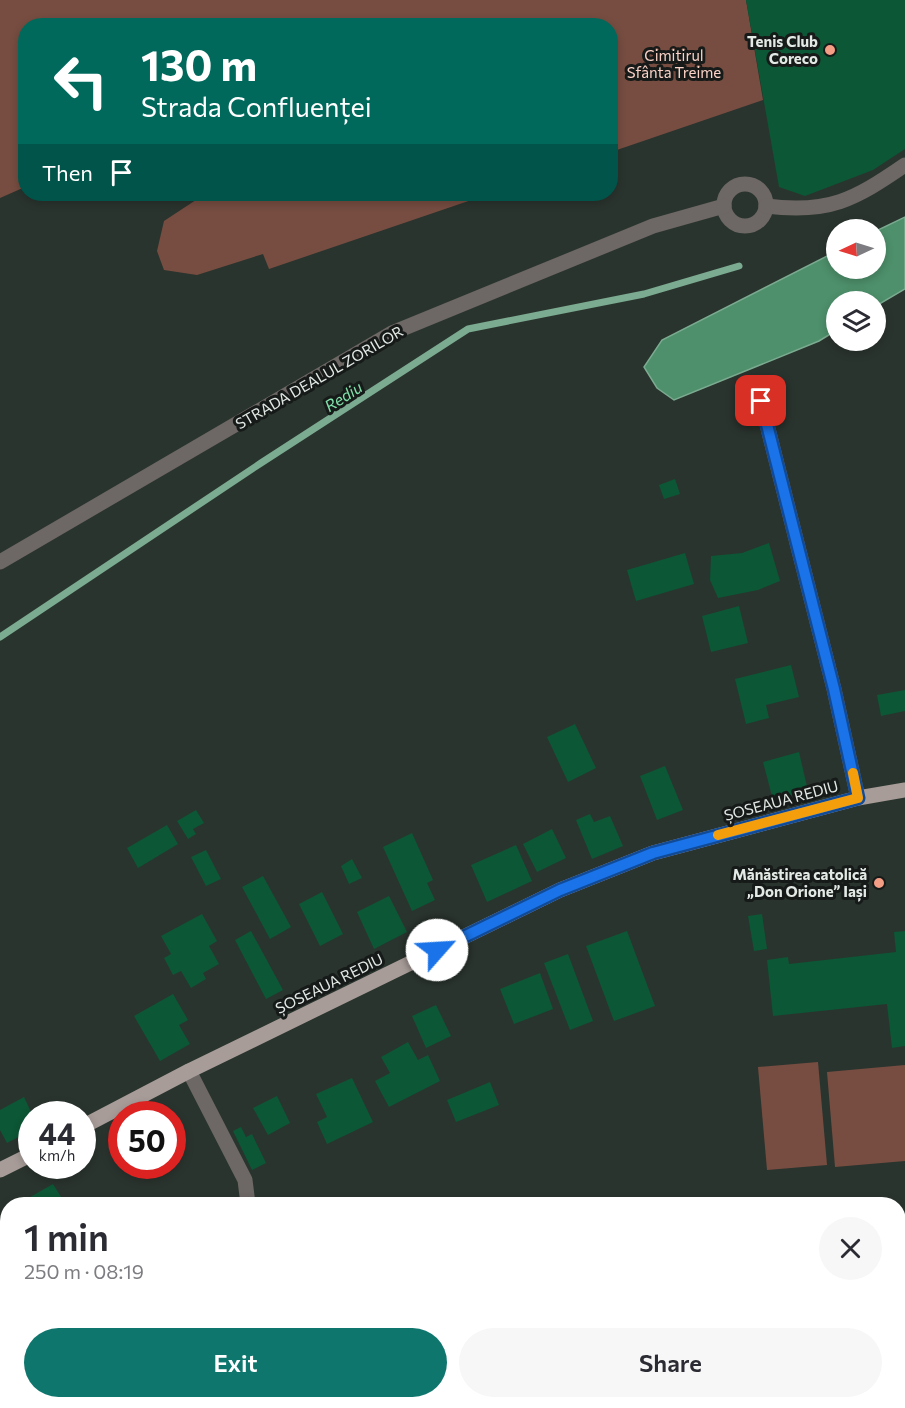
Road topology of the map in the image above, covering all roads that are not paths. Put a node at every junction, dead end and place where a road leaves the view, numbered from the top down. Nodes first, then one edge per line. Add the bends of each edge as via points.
1 (905, 165) edge
2 (724, 206) junction
3 (766, 206) junction
4 (761, 401) dead end
5 (0, 562) edge
6 (905, 790) edge
7 (858, 798) junction
8 (189, 1071) junction
9 (96, 1120) edge
10 (18, 1161) edge
11 (0, 1170) edge
12 (247, 1197) edge

1 - 3 street via 843,202 806,210
2 - 3 street via 730,219 741,225 761,219
2 - 3 street via 732,188 745,184 762,193
2 - 5 street, STRADA DEALUL ZORILOR via 653,226 392,333
4 - 7 street
6 - 7 main road, ȘOSEAUA REDIU
7 - 8 main road, ȘOSEAUA REDIU via 653,853 581,882
8 - 9 main road, ȘOSEAUA REDIU
8 - 12 street via 245,1180
10 - 11 main road

